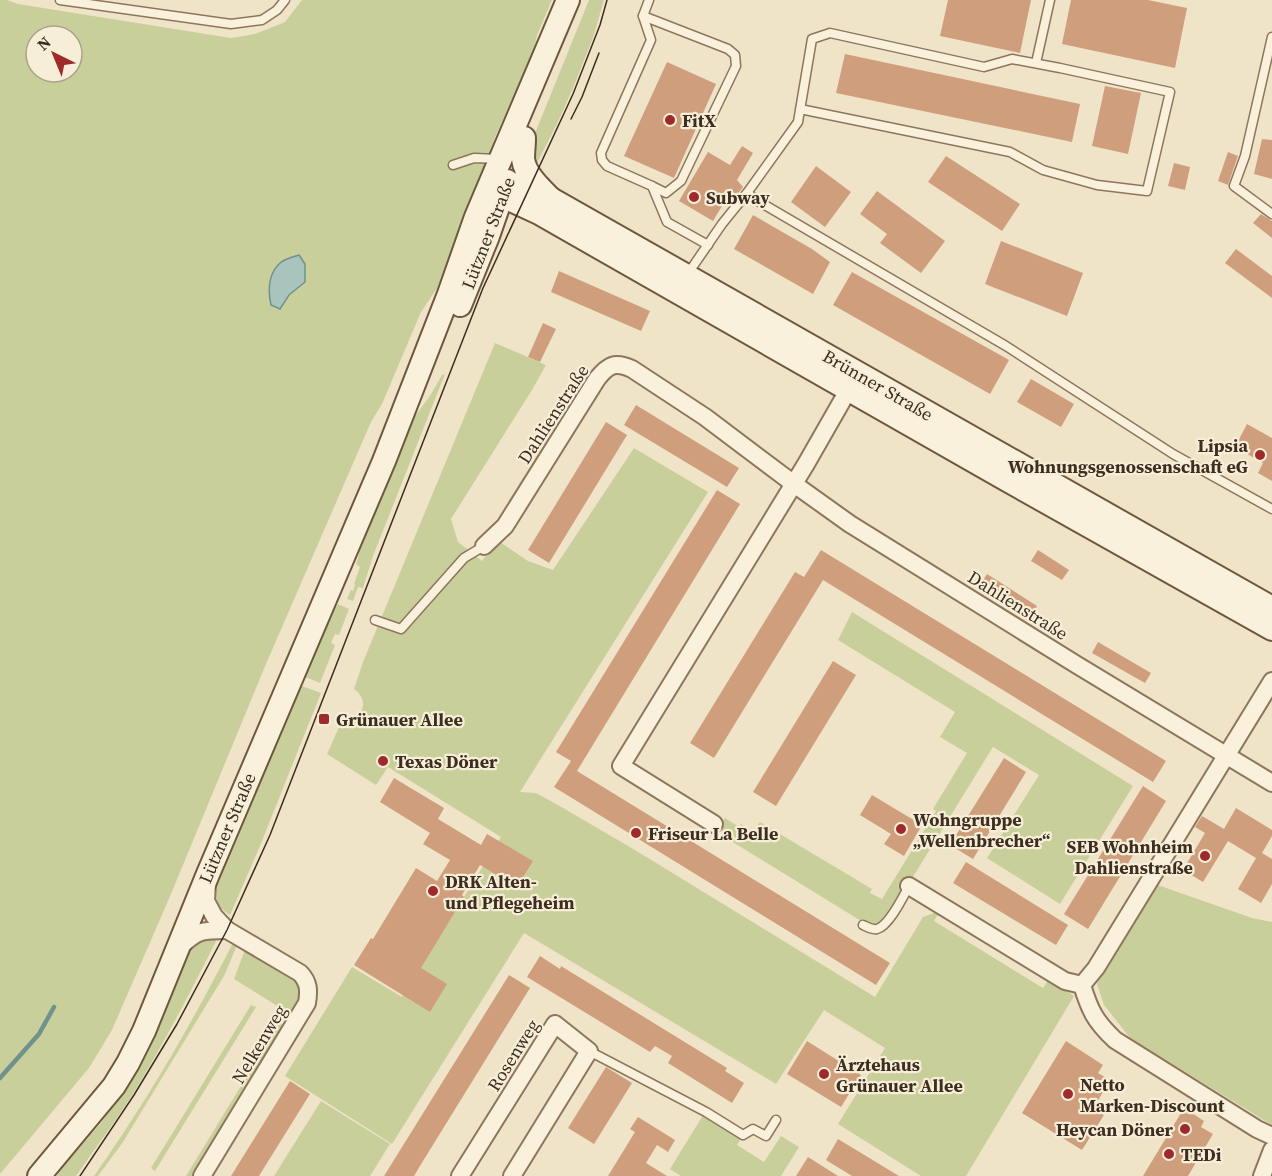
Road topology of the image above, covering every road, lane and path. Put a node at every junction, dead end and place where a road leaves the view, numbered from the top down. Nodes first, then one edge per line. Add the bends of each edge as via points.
1 (60, 0) edge
2 (285, 0) edge
3 (568, 0) edge
4 (582, 0) edge
5 (649, 0) edge
6 (1050, 0) edge
7 (644, 16) junction
8 (1272, 37) edge
9 (1036, 63) junction
10 (800, 109) junction
11 (524, 138) junction
12 (453, 165) dead end
13 (497, 183) junction
14 (652, 186) junction
15 (747, 194) junction
16 (546, 207) junction
17 (1272, 214) edge
18 (492, 226) junction
19 (708, 245) junction
20 (686, 276) junction
21 (853, 382) junction
22 (384, 461) junction
23 (794, 484) junction
24 (1272, 509) edge
25 (484, 546) joint
26 (1272, 608) edge
27 (375, 620) dead end
28 (1272, 628) edge
29 (1272, 681) edge
30 (1226, 755) junction
31 (1272, 783) edge
32 (714, 824) dead end
33 (208, 874) junction
34 (909, 886) joint
35 (863, 925) dead end
36 (227, 930) junction
37 (177, 950) junction
38 (1082, 985) junction
39 (589, 1051) junction
40 (776, 1120) dead end
41 (1272, 1136) edge
42 (1272, 1150) edge
43 (39, 1176) edge
44 (202, 1176) edge
45 (460, 1176) edge
46 (512, 1176) edge
47 (1262, 1176) edge

1 - 2 lane via 231,24 262,20
3 - 13 main road, Lützner Straße
4 - 11 main road, Lützner Straße
5 - 7 lane
6 - 9 lane
7 - 14 lane via 651,40 601,153 607,166
7 - 14 lane via 728,49 735,55 736,66 681,181 666,193
8 - 17 lane via 1245,156 1234,186
9 - 10 lane via 1012,59 984,67 830,33 812,39
9 - 10 lane via 1170,92 1147,191 1097,185 1043,170 1010,152
10 - 15 lane via 798,122
11 - 13 main road, Lützner Straße
11 - 16 main road via 526,169
12 - 13 lane via 474,158
13 - 16 main road, Brünner Straße
13 - 18 main road, Lützner Straße
13 - 22 main road, Lützner Straße via 476,217
14 - 19 lane via 667,222
15 - 19 lane
15 - 24 lane via 1006,346 1173,454
16 - 18 main road via 504,216
16 - 20 main road, Brünner Straße
16 - 21 main road, Brünner Straße
18 - 22 main road, Lützner Straße via 435,367
19 - 20 lane
20 - 21 main road, Brünner Straße
21 - 23 street
21 - 26 main road, Brünner Straße
21 - 28 main road, Brünner Straße
22 - 33 main road, Lützner Straße
23 - 25 street, Dahlienstraße via 705,417 632,369 612,365 597,379 505,526
23 - 30 street, Dahlienstraße via 850,524
23 - 32 street via 621,766
25 - 27 lane via 464,558 400,629
29 - 30 street
30 - 31 street, Dahlienstraße
30 - 38 street
33 - 36 street, Nelkenweg via 206,901
33 - 37 main road, Lützner Straße
34 - 35 lane via 886,923 878,928
34 - 38 street via 1065,981
36 - 37 street via 193,934
36 - 44 street, Nelkenweg via 300,973 309,987 307,1003
37 - 43 main road, Lützner Straße via 144,1031 114,1086
38 - 41 street via 1089,1009 1115,1040
39 - 40 lane via 742,1135 753,1129 766,1136
39 - 45 street, Rosenweg via 555,1024
39 - 46 street
42 - 47 street

